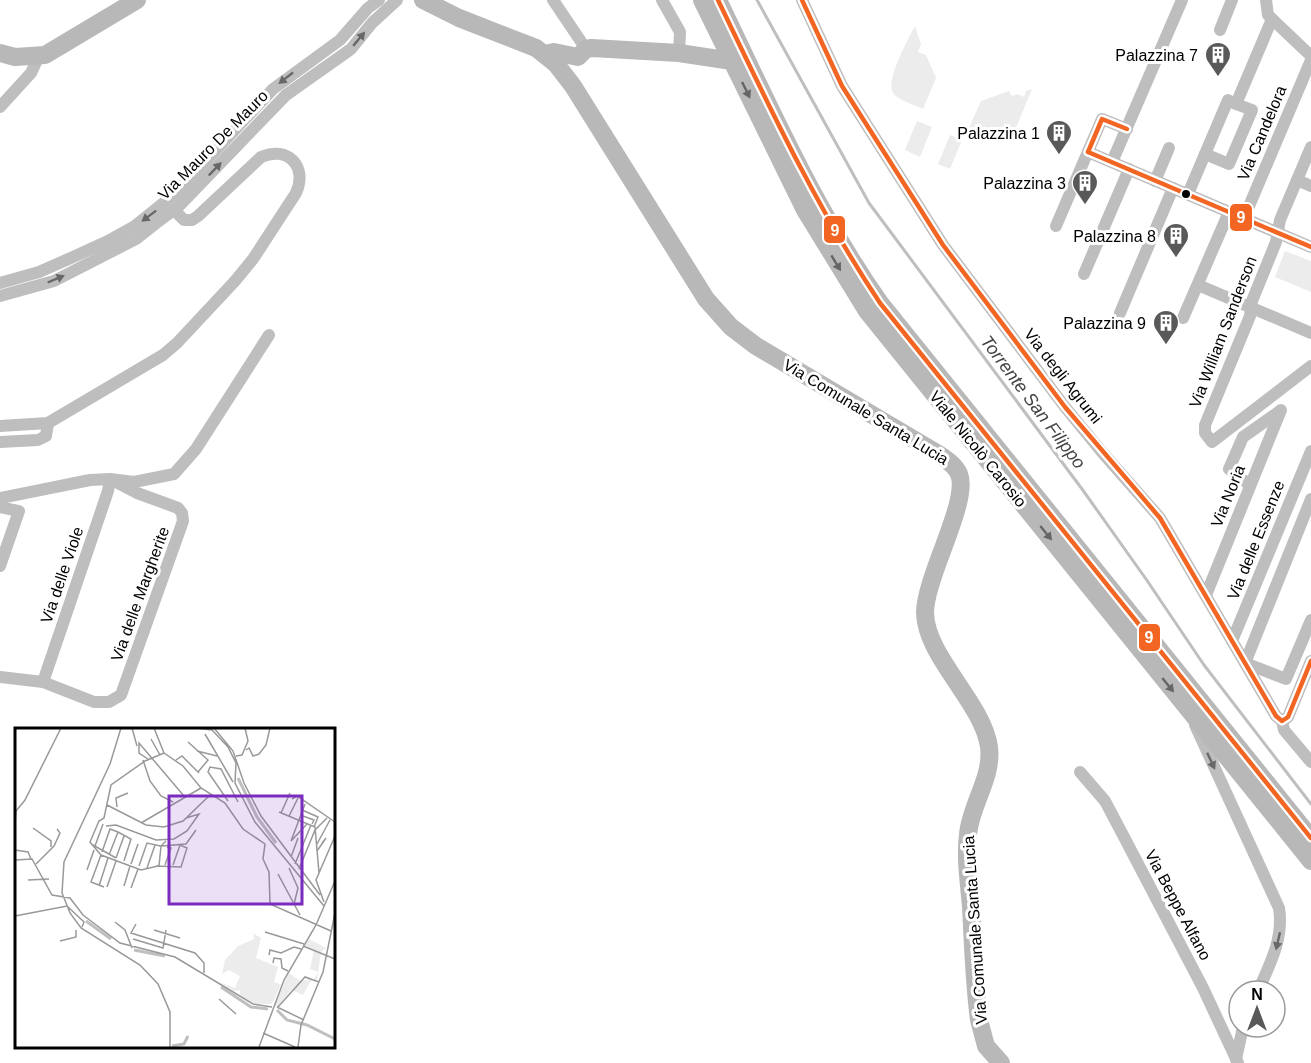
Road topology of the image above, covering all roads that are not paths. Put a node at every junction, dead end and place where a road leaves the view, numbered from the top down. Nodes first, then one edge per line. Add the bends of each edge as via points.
1 (137, 0) edge
2 (379, 0) edge
3 (396, 0) edge
4 (423, 0) edge
5 (553, 0) edge
6 (662, 0) edge
7 (702, 0) edge
8 (718, 0) edge
9 (802, 0) edge
10 (1182, 0) edge
11 (1232, 0) edge
12 (1266, 0) edge
13 (1270, 17) junction
14 (1220, 30) dead end
15 (728, 37) junction
16 (586, 49) junction
17 (0, 53) edge
18 (683, 53) junction
19 (545, 54) junction
20 (39, 56) junction
21 (1311, 58) edge
22 (732, 61) junction
23 (1236, 104) junction
24 (0, 107) edge
25 (1126, 129) junction
26 (1311, 147) edge
27 (1169, 148) dead end
28 (1088, 152) junction
29 (1205, 154) junction
30 (1112, 162) junction
31 (1129, 169) junction
32 (1297, 180) junction
33 (1155, 181) junction
34 (1311, 186) edge
35 (1173, 188) junction
36 (1188, 194) junction
37 (174, 210) junction
38 (1229, 212) junction
39 (1244, 218) junction
40 (1056, 226) dead end
41 (1278, 233) junction
42 (1311, 247) edge
43 (1084, 274) dead end
44 (0, 283) edge
45 (1198, 285) junction
46 (0, 296) edge
47 (1251, 308) junction
48 (1120, 313) dead end
49 (1183, 318) dead end
50 (1311, 333) edge
51 (269, 335) dead end
52 (1311, 366) edge
53 (48, 423) junction
54 (0, 426) edge
55 (0, 442) edge
56 (1311, 451) edge
57 (110, 479) junction
58 (1250, 485) junction
59 (0, 498) edge
60 (1311, 499) edge
61 (0, 507) edge
62 (0, 566) edge
63 (1206, 595) junction
64 (1311, 620) edge
65 (1232, 641) junction
66 (1311, 661) edge
67 (1245, 663) junction
68 (0, 676) edge
69 (43, 682) junction
70 (1187, 708) junction
71 (1282, 721) junction
72 (1311, 762) edge
73 (1080, 771) dead end
74 (1311, 838) edge
75 (1311, 861) edge
76 (1263, 979) edge
77 (1242, 1039) edge
78 (1239, 1062) edge
79 (1001, 1063) edge

1 - 20 main road via 54,51
2 -> 44 street, Via Mauro De Mauro via 340,40 273,89 176,193 135,226 39,272
37 -> 3 street, Via Mauro De Mauro via 286,95 351,49
4 - 19 main road, Via Comunale Santa Lucia
5 - 16 street
6 - 18 street via 680,32
7 - 15 main road, Viale Nicolò Carosio
8 - 15 main road, Viale Nicolò Carosio
9 - 63 street, Via degli Agrumi via 842,86 943,245 1065,407 1160,518
10 - 25 street
11 - 14 street
12 - 13 street
13 - 21 street
13 - 23 street
15 - 18 main road
15 - 22 main road, Viale Nicolò Carosio
15 - 74 main road, Viale Nicolò Carosio via 818,203 879,303
16 - 18 main road
16 - 19 main road via 578,57
17 - 20 main road
18 - 22 main road
19 - 79 main road, Via Comunale Santa Lucia via 573,86 706,299 725,321 756,346 940,455 959,474 960,492 927,593 926,622 931,640 981,723 989,744 989,762 970,822 967,854 979,1020 986,1046
20 - 24 street via 31,73
21 - 39 street, Via Candelora
22 -> 70 main road, Viale Nicolò Carosio via 805,210 867,311
23 - 29 street via 1228,100
23 - 29 street via 1252,110 1229,164
25 - 28 street via 1102,119
25 - 30 street
26 - 32 street, Via William Sanderson
27 - 33 street
28 - 30 street
28 - 40 street
29 - 36 street
30 - 31 street
31 - 33 street
31 - 43 street
32 - 34 street
32 - 41 street, Via William Sanderson
33 - 35 street
35 - 36 street
35 - 48 street
36 - 38 street
46 -> 37 street, Via Mauro De Mauro via 54,280 136,239
37 - 53 street via 184,220 192,220 268,154 289,157 299,169 296,193 253,259 177,343
38 - 39 street
38 - 45 street
39 - 41 street
41 - 42 street
41 - 47 street, Via William Sanderson
45 - 47 street
45 - 49 street
47 - 50 street
47 - 52 street, Via William Sanderson via 1205,425 1204,434 1212,442
51 - 57 street via 196,449 174,474 134,482
53 - 54 street
53 - 55 street via 46,436 38,440
56 - 65 street, Via delle Essenze
57 - 59 street
57 - 69 street, Via delle Viole
57 - 69 street, Via delle Margherite via 178,508 183,521 121,695 110,702 94,702
58 - 58 street, Via Noria via 1281,410 1243,437 1229,469
58 - 63 street, Via Noria
60 - 67 street
61 - 62 street via 19,511
63 - 65 street, Via degli Agrumi
64 - 67 street via 1286,679
65 - 67 street, Via degli Agrumi
66 - 71 street via 1288,717
67 - 71 street, Via degli Agrumi
68 - 69 street
70 - 75 main road, Viale Nicolò Carosio
70 -> 76 street via 1279,908 1277,944
71 - 72 street, Via degli Agrumi via 1284,730
73 - 78 street, Via Beppe Alfano via 1097,790 1124,837
77 - 78 street

